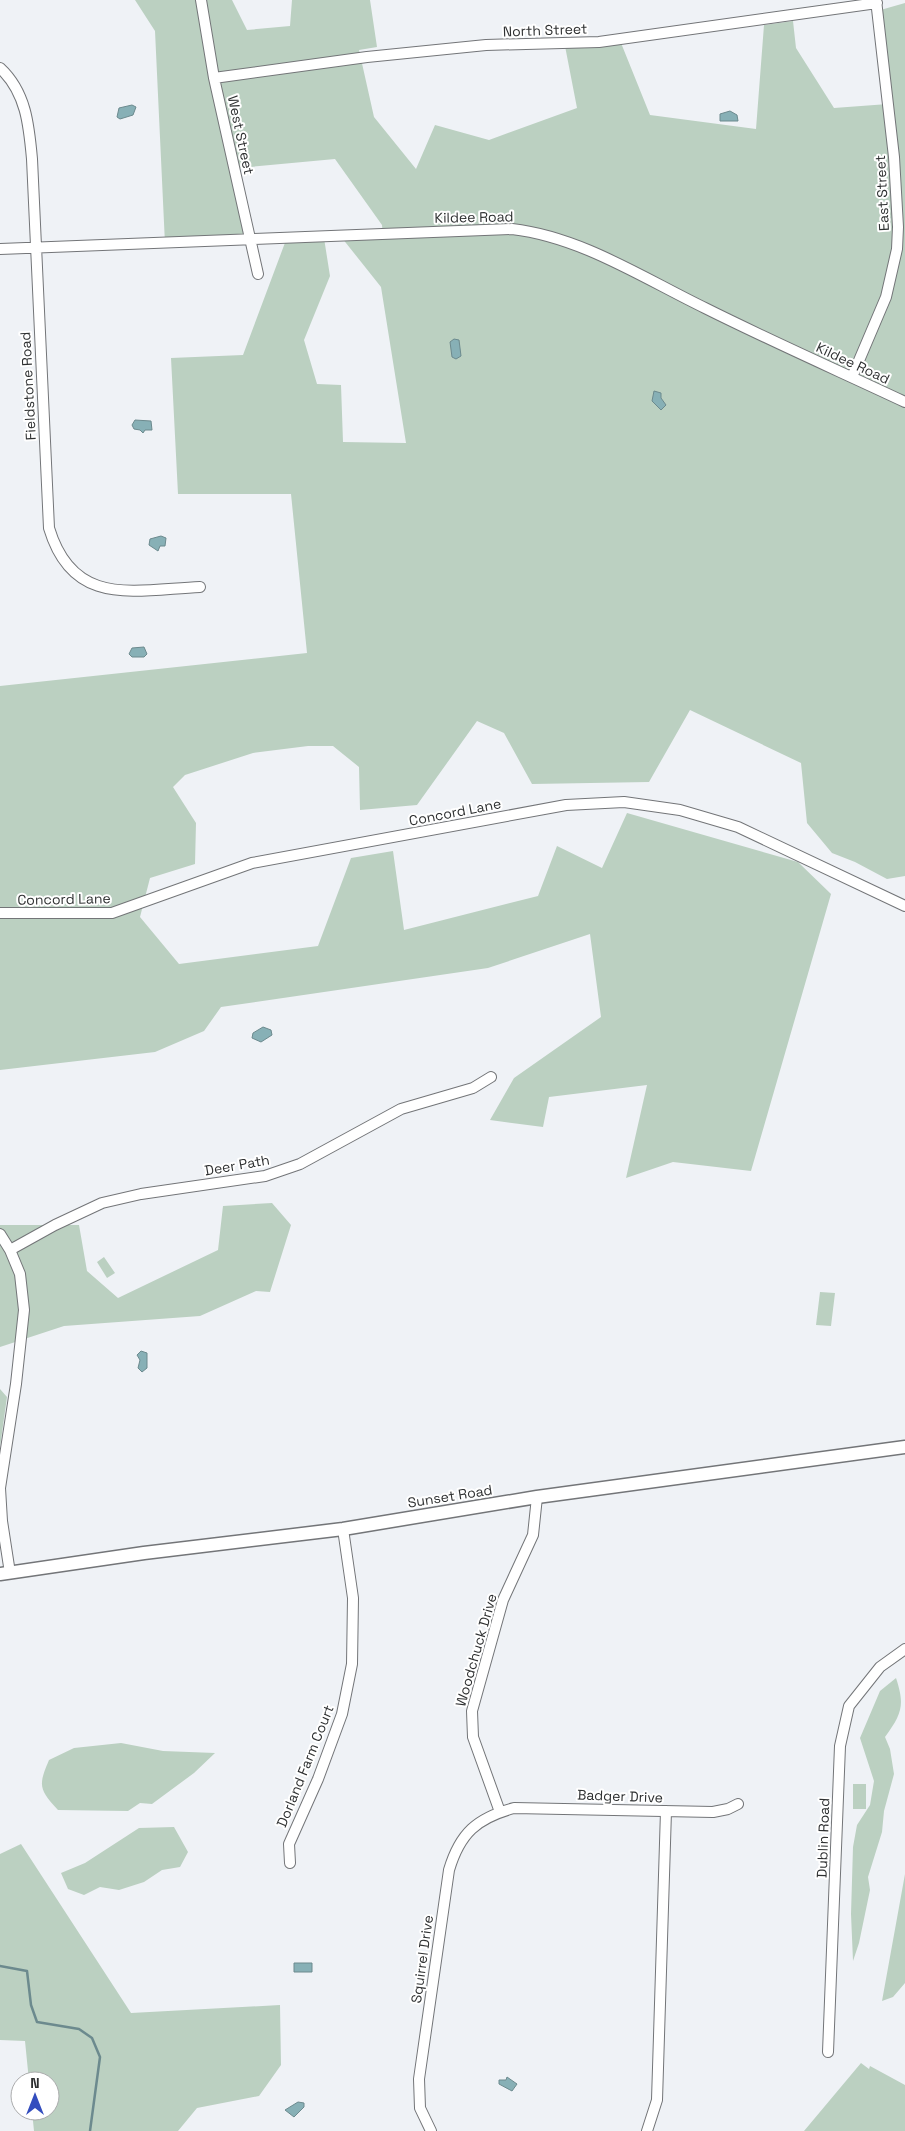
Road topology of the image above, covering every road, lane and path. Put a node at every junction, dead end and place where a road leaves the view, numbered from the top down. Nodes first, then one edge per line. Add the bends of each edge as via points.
1 (201, 0) edge
2 (876, 2) edge
3 (0, 68) edge
4 (214, 78) junction
5 (249, 239) junction
6 (35, 247) junction
7 (0, 249) edge
8 (258, 274) dead end
9 (852, 377) junction
10 (905, 402) edge
11 (200, 587) dead end
12 (905, 906) edge
13 (0, 913) edge
14 (491, 1078) dead end
15 (0, 1234) edge
16 (10, 1250) junction
17 (905, 1447) edge
18 (537, 1497) junction
19 (342, 1529) junction
20 (5, 1573) edge
21 (905, 1649) edge
22 (738, 1804) dead end
23 (666, 1811) junction
24 (500, 1812) junction
25 (290, 1863) dead end
26 (828, 2052) dead end
27 (431, 2131) edge
28 (647, 2131) edge

1 - 4 street, West Street
2 - 4 street, North Street via 599,42 458,48 367,56
2 - 9 street, East Street via 894,157 897,242 886,298
3 - 6 street, Fieldstone Road via 20,95 28,119
4 - 5 street, West Street
5 - 6 street, Kildee Road
5 - 8 street, West Street
5 - 9 street, Kildee Road via 512,229 530,231 596,254
6 - 7 street, Kildee Road
6 - 11 street, Fieldstone Road via 49,528 54,548 75,574 100,588 127,591
9 - 10 street, Kildee Road
12 - 13 street, Concord Lane via 738,827 680,810 624,802 566,805 252,863 112,913
14 - 16 street, Deer Path via 473,1088 401,1109 300,1164 265,1176 141,1194 102,1203
15 - 16 street
16 - 20 street via 22,1283 24,1310 0,1488
17 - 18 street, Sunset Road
18 - 19 street, Sunset Road
18 - 24 street, Woodchuck Drive via 533,1535 503,1600 472,1711 473,1737
19 - 20 street, Sunset Road
19 - 25 street, Dorland Farm Court via 353,1598 352,1664 342,1714 289,1844
21 - 26 street, Dublin Road via 880,1667 849,1706 840,1746
22 - 23 street, Badger Drive via 713,1812
23 - 24 street, Badger Drive via 530,1807
23 - 28 street via 657,2100
24 - 27 street, Squirrel Drive via 488,1816 468,1832 449,1870 419,2079 420,2108

